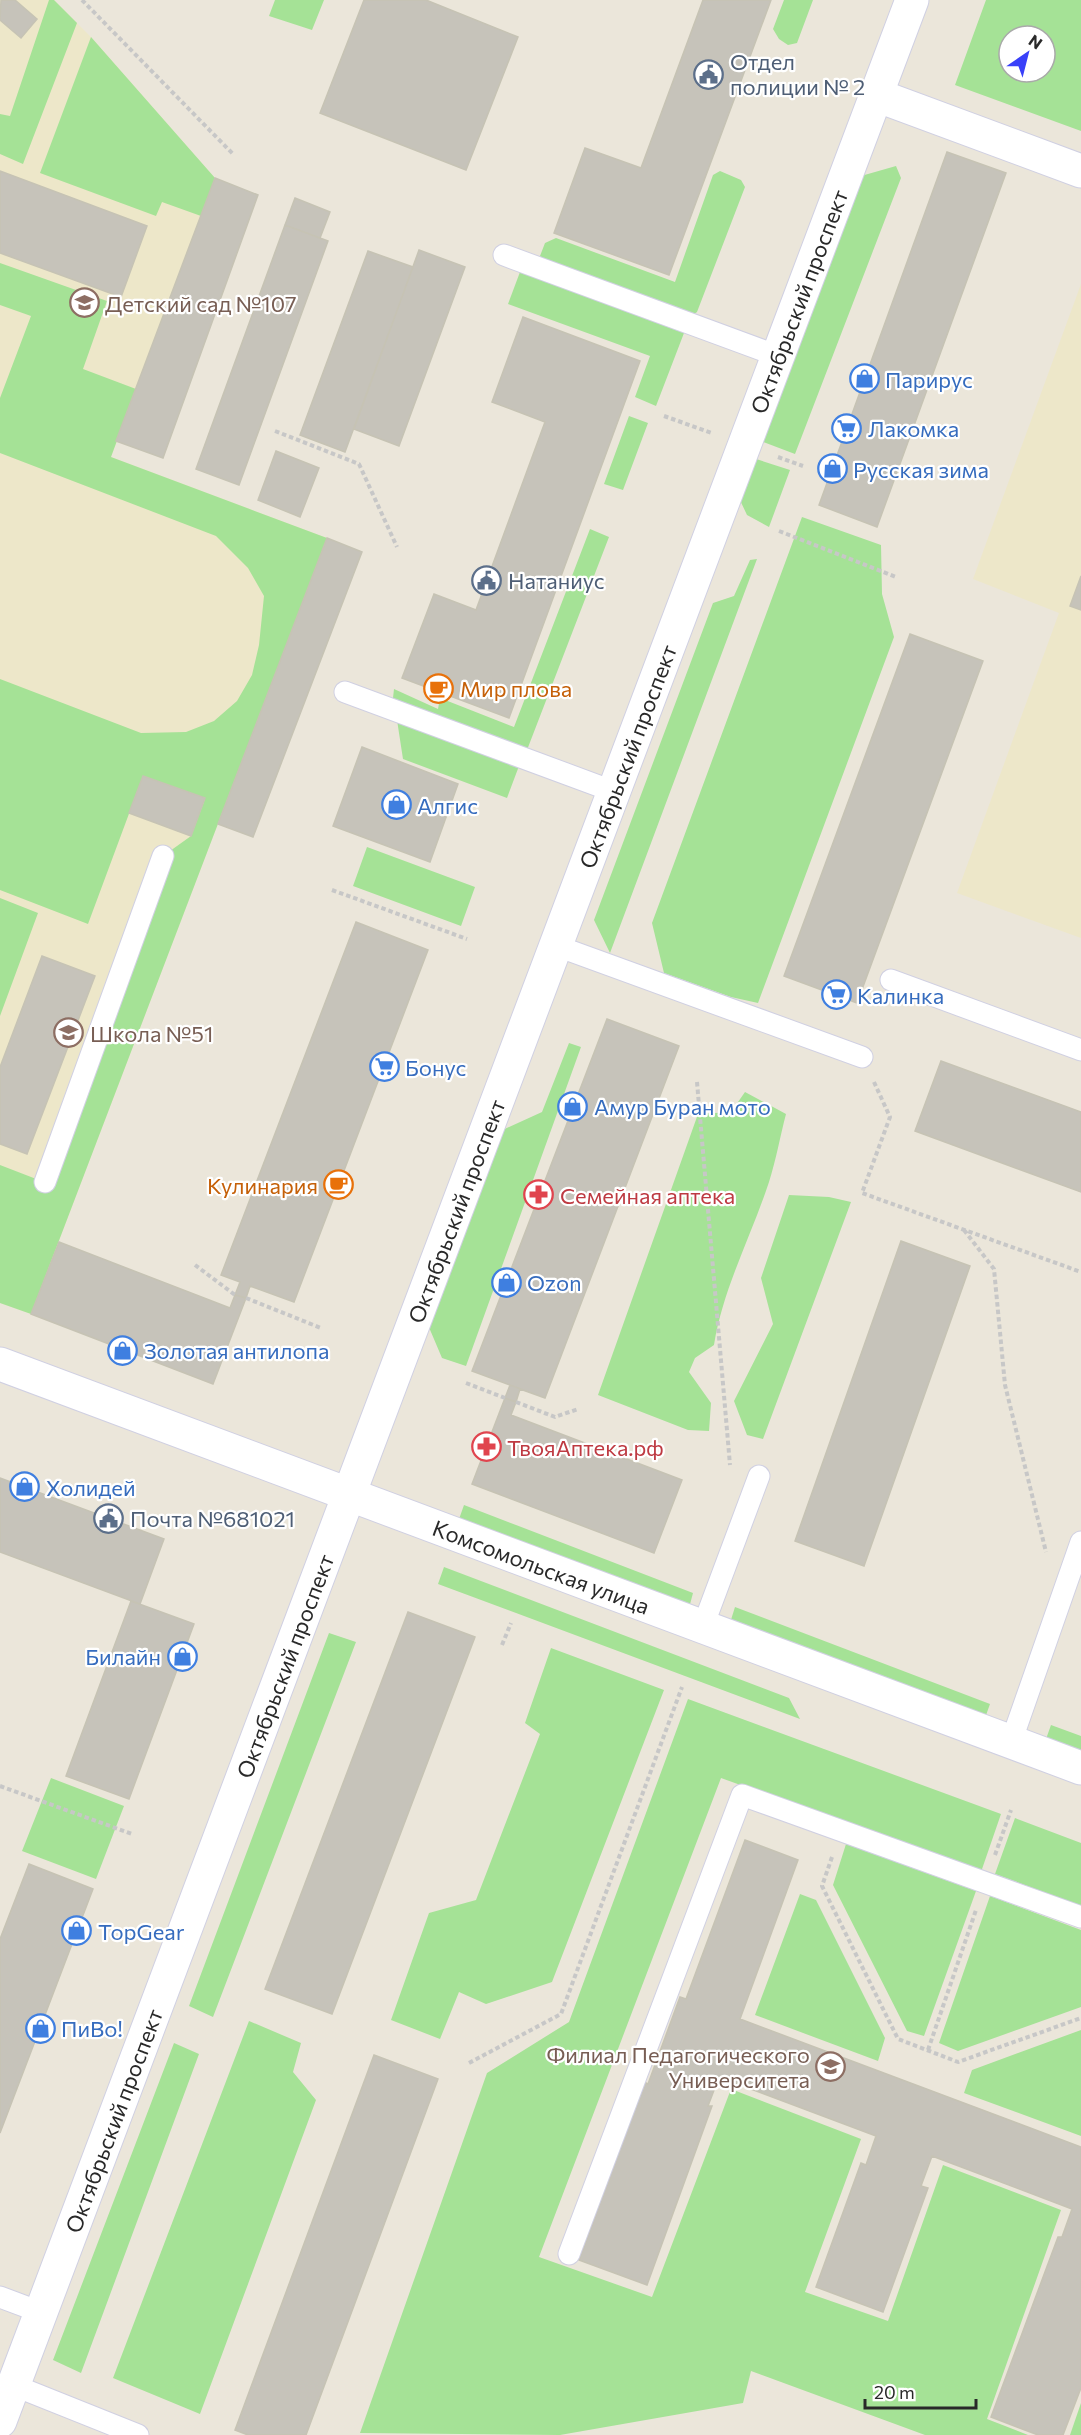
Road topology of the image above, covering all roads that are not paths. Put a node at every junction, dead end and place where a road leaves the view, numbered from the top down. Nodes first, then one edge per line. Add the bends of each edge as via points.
1 (912, 0) edge
2 (876, 95) junction
3 (1081, 171) edge
4 (504, 255) dead end
5 (778, 356) junction
6 (345, 692) dead end
7 (615, 792) junction
8 (163, 856) dead end
9 (557, 946) junction
10 (891, 980) dead end
11 (1081, 1050) edge
12 (862, 1057) road end
13 (45, 1182) dead end
14 (0, 1364) edge
15 (759, 1476) dead end
16 (351, 1495) junction
17 (1081, 1542) edge
18 (703, 1626) junction
19 (1011, 1742) junction
20 (1081, 1768) edge
21 (1081, 1917) edge
22 (569, 2254) dead end
23 (0, 2297) edge
24 (40, 2312) junction
25 (14, 2385) junction
26 (0, 2421) edge
27 (138, 2435) edge

1 - 2 street, Октябрьский проспект
2 - 3 street
2 - 5 street, Октябрьский проспект
4 - 5 lane
5 - 7 street, Октябрьский проспект
6 - 7 lane
7 - 9 street, Октябрьский проспект
8 - 13 lane
9 - 12 lane
9 - 16 street, Октябрьский проспект
10 - 11 lane
14 - 16 street, Комсомольская улица
15 - 18 lane
16 - 18 street, Комсомольская улица
16 - 24 street, Октябрьский проспект
17 - 19 lane
18 - 19 street, Комсомольская улица
19 - 20 street, Комсомольская улица
21 - 22 lane via 742,1795
23 - 24 lane
24 - 25 street, Октябрьский проспект
25 - 26 street, Октябрьский проспект
25 - 27 lane

